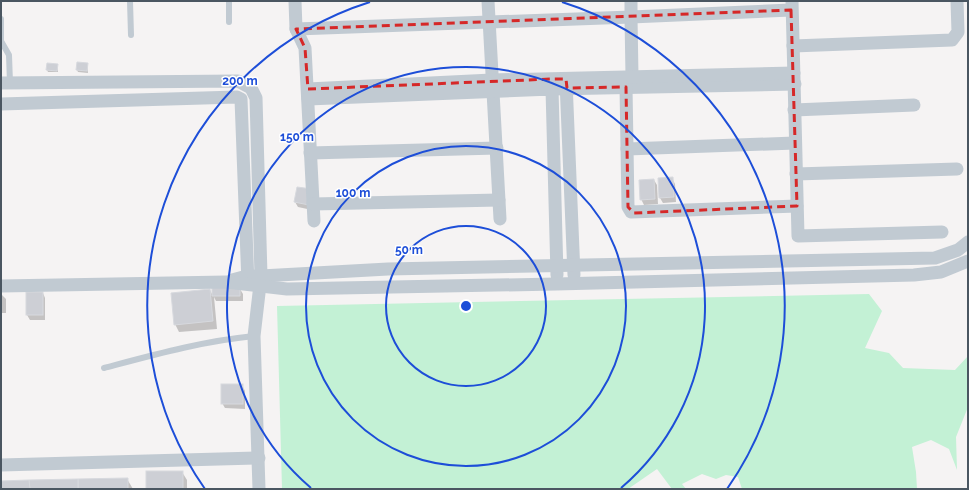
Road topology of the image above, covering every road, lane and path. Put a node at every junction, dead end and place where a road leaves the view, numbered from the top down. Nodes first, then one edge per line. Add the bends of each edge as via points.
1 (130, 1) edge
2 (229, 1) edge
3 (295, 1) edge
4 (488, 1) edge
5 (631, 1) edge
6 (957, 1) edge
7 (792, 5) edge
8 (631, 17) junction
9 (1, 19) edge
10 (490, 21) junction
11 (229, 22) dead end
12 (296, 29) junction
13 (130, 35) dead end
14 (1, 42) edge
15 (793, 46) junction
16 (794, 78) junction
17 (629, 82) junction
18 (6, 83) edge
19 (566, 83) junction
20 (552, 84) junction
21 (248, 85) junction
22 (493, 86) junction
23 (308, 94) junction
24 (241, 99) junction
25 (1, 104) edge
26 (914, 105) dead end
27 (794, 110) junction
28 (795, 143) junction
29 (497, 148) junction
30 (626, 149) junction
31 (310, 153) junction
32 (957, 169) dead end
33 (796, 174) junction
34 (499, 200) junction
35 (313, 204) junction
36 (797, 206) junction
37 (500, 219) dead end
38 (314, 221) dead end
39 (942, 232) dead end
40 (968, 242) edge
41 (968, 261) edge
42 (573, 266) junction
43 (558, 267) junction
44 (248, 280) junction
45 (261, 282) junction
46 (556, 284) junction
47 (574, 284) junction
48 (1, 286) edge
49 (256, 314) junction
50 (254, 336) junction
51 (104, 368) dead end
52 (259, 458) junction
53 (1, 465) edge
54 (259, 489) edge

1 - 13 lane
2 - 11 lane
3 - 12 street
4 - 10 street
5 - 8 street
6 - 15 street via 958,32 952,40
7 - 8 street
7 - 15 street
8 - 10 street
8 - 17 street
9 - 14 lane
10 - 12 street
10 - 22 street
12 - 23 street via 305,48
14 - 18 lane via 9,55
15 - 16 street
16 - 17 street
16 - 27 street
17 - 19 street
17 - 30 street
18 - 21 street via 238,81
19 - 20 street
19 - 42 street
20 - 22 street
20 - 43 street
21 - 24 street
21 - 45 street via 256,98
22 - 23 street
22 - 29 street
23 - 31 street
24 - 25 street
24 - 44 street
26 - 27 street
27 - 28 street
28 - 30 street
28 - 33 street
29 - 31 street
29 - 34 street
30 - 36 street via 628,207 634,213
31 - 35 street
32 - 33 street
33 - 36 street
34 - 35 street
34 - 37 street
35 - 38 street
36 - 39 street via 798,236
40 - 42 street via 958,250 935,258
41 - 47 street via 941,272 914,275
42 - 43 street
42 - 47 street
43 - 45 street via 388,269
43 - 46 street
44 - 45 street
44 - 48 street
44 - 49 street
45 - 46 street via 287,289
45 - 49 street
46 - 47 street
49 - 50 street
50 - 51 lane via 200,343
50 - 52 street
52 - 53 street
52 - 54 street

